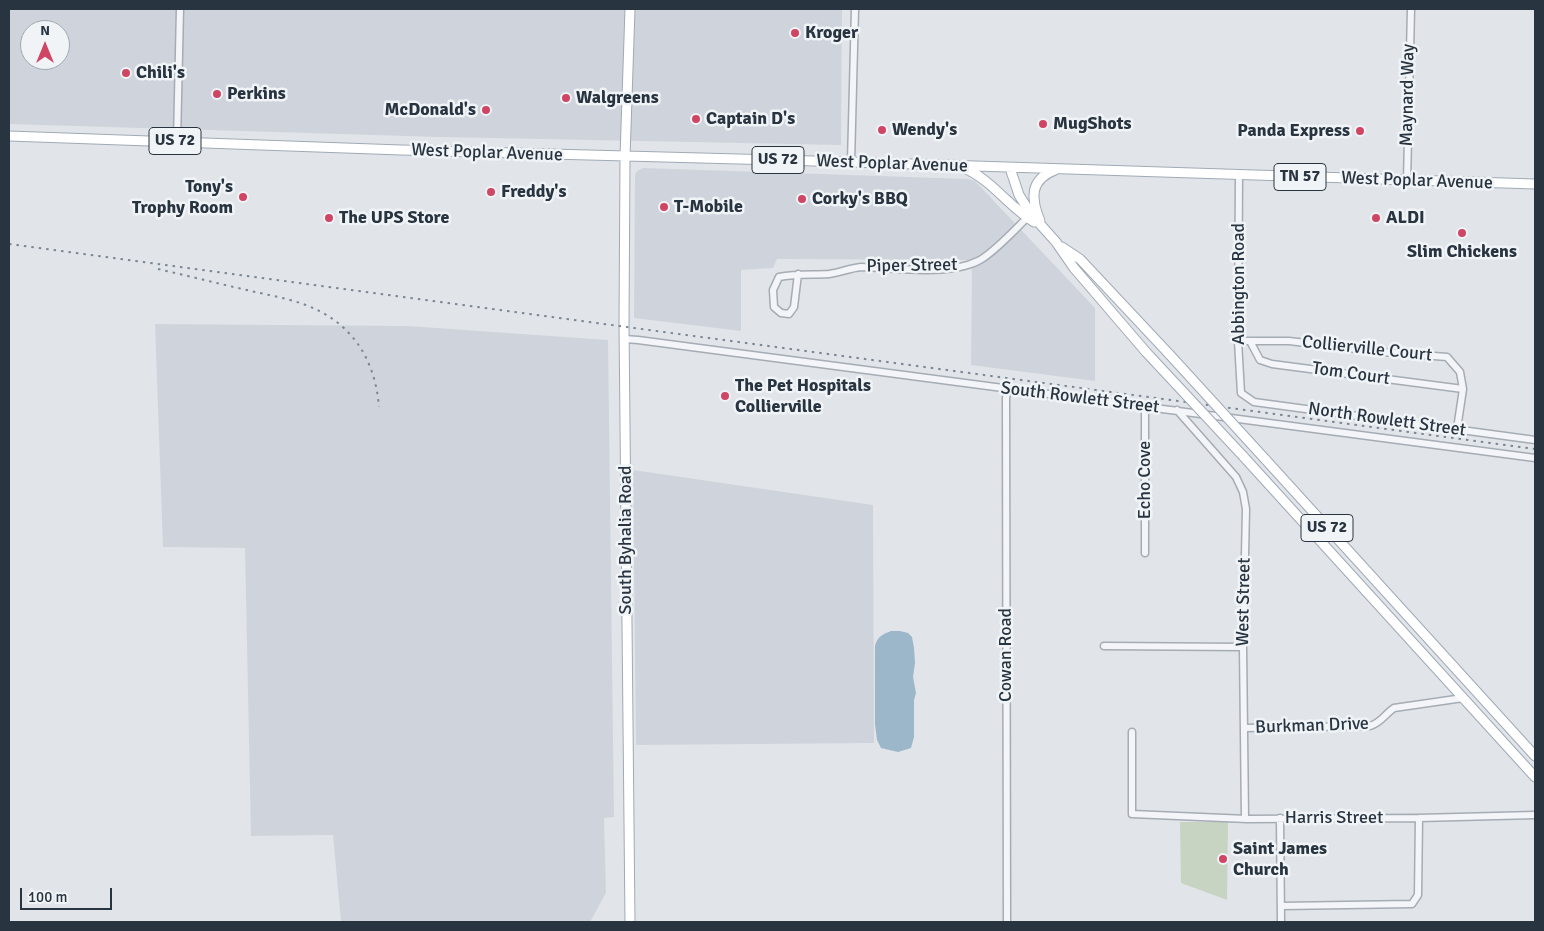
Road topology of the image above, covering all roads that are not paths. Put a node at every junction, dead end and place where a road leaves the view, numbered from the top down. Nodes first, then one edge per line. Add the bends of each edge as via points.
1 (180, 9) edge
2 (630, 9) edge
3 (855, 9) edge
4 (1411, 9) edge
5 (9, 136) edge
6 (177, 141) junction
7 (625, 157) junction
8 (852, 162) junction
9 (958, 166) junction
10 (1010, 168) junction
11 (1056, 169) junction
12 (1239, 175) junction
13 (1407, 181) junction
14 (1535, 184) edge
15 (1031, 214) junction
16 (1056, 242) junction
17 (798, 274) junction
18 (624, 339) junction
19 (1250, 341) junction
20 (1238, 342) junction
21 (1008, 389) junction
22 (1462, 389) junction
23 (1242, 393) joint
24 (1145, 406) junction
25 (1177, 410) junction
26 (1457, 429) junction
27 (1535, 440) edge
28 (1535, 458) edge
29 (1145, 553) dead end
30 (1390, 597) junction
31 (1378, 605) junction
32 (1104, 646) dead end
33 (1243, 648) junction
34 (1462, 698) junction
35 (1244, 728) junction
36 (1132, 732) dead end
37 (1535, 756) edge
38 (1535, 777) edge
39 (1535, 815) edge
40 (1245, 818) junction
41 (1280, 818) junction
42 (1419, 818) junction
43 (1281, 906) junction
44 (630, 922) edge
45 (1007, 922) edge
46 (1281, 922) edge

1 - 6 street
2 - 7 main road, South Byhalia Road
3 - 8 street
4 - 13 street, Maynard Way
5 - 6 main road, West Poplar Avenue / US 72
6 - 7 main road, West Poplar Avenue / US 72
7 - 8 main road, West Poplar Avenue / US 72
7 - 18 main road, South Byhalia Road
8 - 9 main road, West Poplar Avenue / US 72
9 - 10 main road, West Poplar Avenue / US 72
9 - 15 main road, US 72 via 985,180 1016,210
10 - 11 main road, West Poplar Avenue / TN 57
10 - 15 main road, US 72 via 1019,195
11 - 12 main road, West Poplar Avenue / TN 57
11 - 15 main road via 1036,184
12 - 13 main road, West Poplar Avenue / TN 57
12 - 20 street, Abbington Road
13 - 14 main road, West Poplar Avenue / TN 57
15 - 16 main road, US 72
15 - 17 street, Piper Street via 980,260 959,268 861,267 831,274
16 - 30 main road, US 72, bridge via 1080,259
16 - 31 main road, US 72, bridge via 1074,268 1146,352
17 - 17 street, Piper Street via 794,307 789,314 781,313 774,307 773,290 779,276
18 - 21 street, South Rowlett Street
18 - 44 main road, South Byhalia Road
19 - 20 street, Collierville Court
19 - 22 street, Tom Court via 1260,360 1272,364
19 - 22 street, Collierville Court via 1289,341 1446,356 1460,372
20 - 23 street, Abbington Road
21 - 24 street, South Rowlett Street
21 - 45 street, Cowan Road
22 - 26 street, Collierville Court
23 - 26 street, North Rowlett Street via 1254,402
24 - 25 street, South Rowlett Street
24 - 29 street, Echo Cove
25 - 28 street, South Rowlett Street
25 - 33 street, West Street via 1230,471 1243,492 1246,509
26 - 27 street, North Rowlett Street
30 - 31 main road
30 - 37 main road, US 72
31 - 34 main road, US 72
32 - 33 street
33 - 35 street, West Street
34 - 35 street, Burkman Drive via 1394,708 1378,724 1370,726
34 - 38 main road, US 72
35 - 40 street, West Street
36 - 40 street, Harris Street via 1132,814
39 - 42 street, Harris Street
40 - 41 street, Harris Street
41 - 42 street, Harris Street
41 - 43 street
42 - 43 street via 1418,895 1412,904
43 - 46 street

